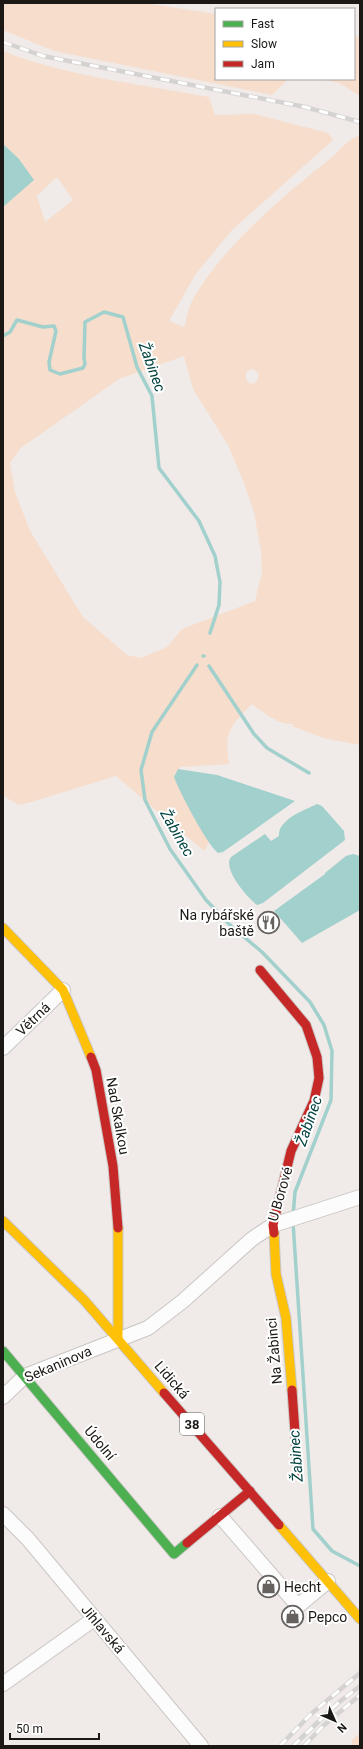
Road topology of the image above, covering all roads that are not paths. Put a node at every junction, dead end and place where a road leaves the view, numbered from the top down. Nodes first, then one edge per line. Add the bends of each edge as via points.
1 (3, 928) edge
2 (260, 970) dead end
3 (63, 990) junction
4 (3, 1048) edge
5 (360, 1197) edge
6 (3, 1221) edge
7 (279, 1223) junction
8 (118, 1339) junction
9 (3, 1351) edge
10 (25, 1376) junction
11 (3, 1397) edge
12 (298, 1475) dead end
13 (250, 1492) junction
14 (3, 1514) edge
15 (220, 1516) junction
16 (328, 1581) junction
17 (360, 1619) edge
18 (94, 1620) junction
19 (3, 1684) edge
20 (202, 1746) edge

1 - 3 street, Nad Skalkou
2 - 7 street, U Borové via 306,1025 317,1057 319,1078 314,1101 291,1151
3 - 4 street, Větrná
3 - 8 street, Nad Skalkou via 96,1070 113,1166 119,1236
5 - 7 street
6 - 8 street, Lidická / 38 via 84,1300
7 - 8 street, U Borové via 252,1239 184,1301 148,1328
7 - 12 street, Na Žabinci via 276,1274 286,1318
8 - 10 street, Sekaninova
8 - 13 street, Lidická / 38
9 - 10 street, Údolní
10 - 11 street, Sekaninova
10 - 15 street, Údolní via 174,1554
13 - 15 street
13 - 16 street, Lidická / 38
14 - 18 street, Jihlavská via 28,1539
15 - 16 street via 298,1606
16 - 17 street, Lidická / 38
18 - 19 street
18 - 20 street, Jihlavská

